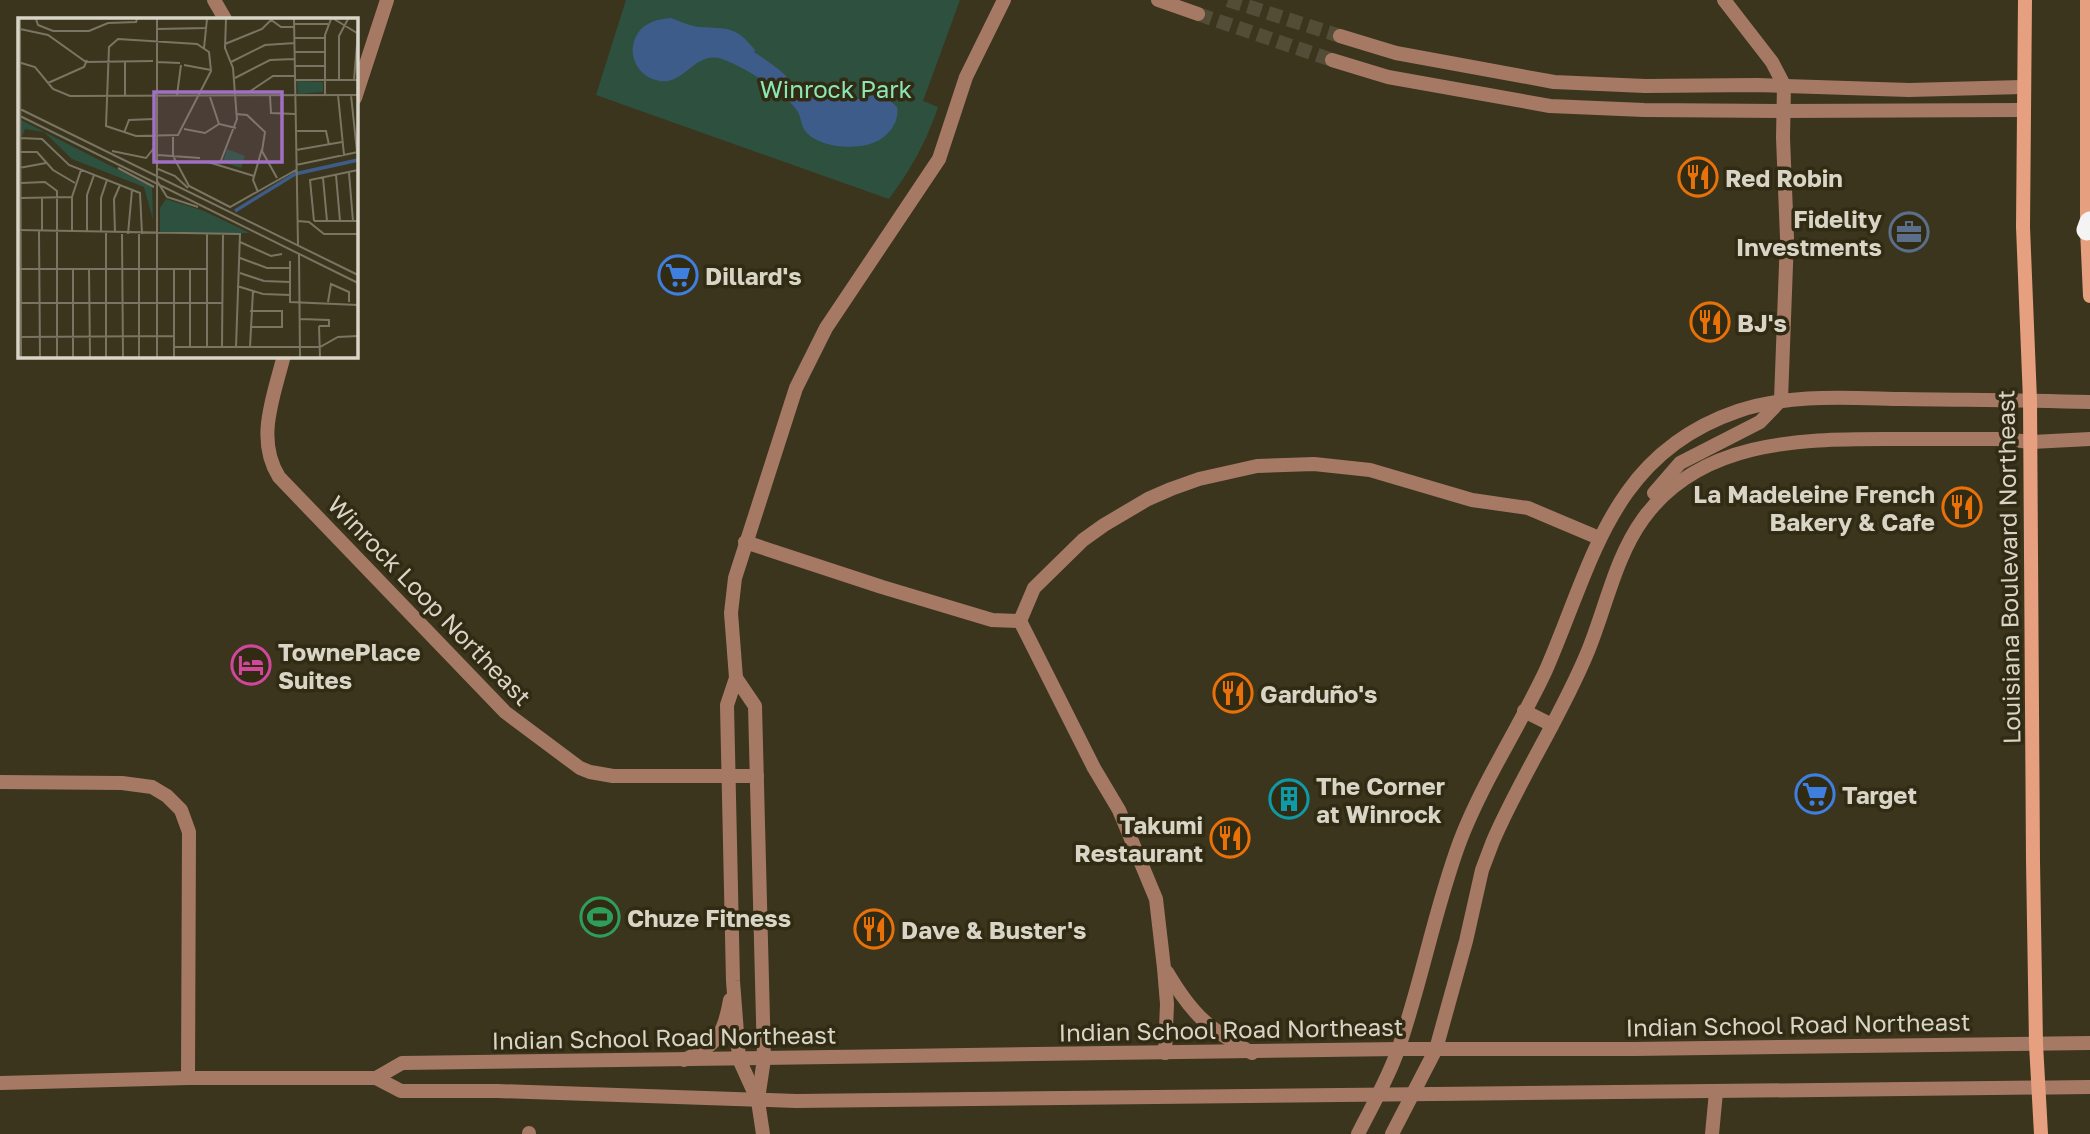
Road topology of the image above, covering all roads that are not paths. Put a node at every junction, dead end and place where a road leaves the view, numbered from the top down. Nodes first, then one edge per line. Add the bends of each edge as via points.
1 (214, 0) edge
2 (387, 0) edge
3 (1004, 0) edge
4 (1158, 0) edge
5 (1724, 0) edge
6 (2025, 0) edge
7 (2087, 0) edge
8 (1198, 14) tunnel mouth
9 (224, 18) edge
10 (1339, 36) tunnel mouth
11 (1332, 60) tunnel mouth
12 (1784, 85) junction
13 (2022, 87) junction
14 (357, 92) edge
15 (2022, 110) junction
16 (1783, 111) junction
17 (2089, 226) edge
18 (2090, 296) edge
19 (284, 357) edge
20 (1781, 400) junction
21 (2030, 400) junction
22 (2090, 402) edge
23 (2090, 439) edge
24 (2031, 442) junction
25 (1643, 519) junction
26 (1599, 538) junction
27 (746, 542) junction
28 (1020, 621) junction
29 (736, 678) junction
30 (1524, 711) junction
31 (1552, 725) junction
32 (729, 776) junction
33 (757, 776) junction
34 (0, 782) edge
35 (1164, 968) junction
36 (733, 981) junction
37 (2090, 1043) edge
38 (2036, 1044) junction
39 (1398, 1049) junction
40 (1436, 1049) junction
41 (1166, 1053) junction
42 (1252, 1053) junction
43 (684, 1059) junction
44 (739, 1059) junction
45 (764, 1059) junction
46 (188, 1078) junction
47 (376, 1078) junction
48 (0, 1083) edge
49 (2090, 1087) edge
50 (2039, 1090) junction
51 (1716, 1092) junction
52 (1412, 1093) junction
53 (1377, 1094) junction
54 (758, 1101) junction
55 (763, 1134) edge
56 (1358, 1134) edge
57 (1392, 1134) edge
58 (1712, 1134) edge
59 (2041, 1134) edge

1 - 9 street
2 - 14 street
3 - 27 street via 966,77 939,159 804,368
4 - 8 street
5 - 12 street
6 - 13 main road, Louisiana Boulevard Northeast
7 - 17 main road
10 - 12 street via 1396,53 1554,82
11 - 16 street via 1388,77 1550,106
12 - 13 street via 1909,90
12 - 16 street
13 - 15 main road, Louisiana Boulevard Northeast
15 - 16 street
15 - 21 main road, Louisiana Boulevard Northeast
16 - 20 street via 1787,238
17 - 18 main road
19 - 32 street, Winrock Loop Northeast via 266,438 279,477 505,712 590,772
20 - 21 street
20 - 25 street via 1760,422 1680,463 1650,498
20 - 26 street via 1735,412 1673,446 1638,478
21 - 22 street
21 - 24 main road, Louisiana Boulevard Northeast
23 - 24 street
24 - 25 street via 1828,439 1755,449 1687,476
24 - 38 main road, Louisiana Boulevard Northeast
25 - 31 street via 1624,552 1588,652
26 - 28 street via 1528,508 1472,500 1370,470 1314,464 1257,466 1171,489 1104,525 1034,588
26 - 30 street
27 - 28 street via 992,620
27 - 29 street via 732,596
28 - 35 street via 1119,810 1156,899
29 - 32 street via 727,705
29 - 33 street via 755,706
30 - 31 street
30 - 39 street via 1459,844
31 - 40 street via 1482,870
32 - 33 street, Winrock Loop Northeast
32 - 36 street
33 - 45 street
34 - 46 street via 152,787 181,810 189,832
35 - 41 street
35 - 42 street via 1192,1011 1217,1033
36 - 43 street via 720,1036
36 - 44 street
37 - 38 street, Indian School Road Northeast
38 - 40 street, Indian School Road Northeast
38 - 50 main road, Louisiana Boulevard Northeast
39 - 40 street, Indian School Road Northeast
39 - 42 street, Indian School Road Northeast
39 - 53 street
40 - 52 street
41 - 42 street, Indian School Road Northeast
41 - 45 street, Indian School Road Northeast
43 - 44 street, Indian School Road Northeast
43 - 47 street, Indian School Road Northeast via 402,1063
44 - 45 street, Indian School Road Northeast
44 - 54 street
45 - 54 street
46 - 47 street, Indian School Road Northeast
46 - 48 street, Indian School Road Northeast
47 - 54 street, Indian School Road Northeast via 401,1091
49 - 50 street, Indian School Road Northeast
50 - 51 street, Indian School Road Northeast
50 - 59 main road, Louisiana Boulevard Northeast
51 - 52 street, Indian School Road Northeast
51 - 58 street
52 - 53 street, Indian School Road Northeast
52 - 57 street
53 - 54 street, Indian School Road Northeast
53 - 56 street
54 - 55 street

